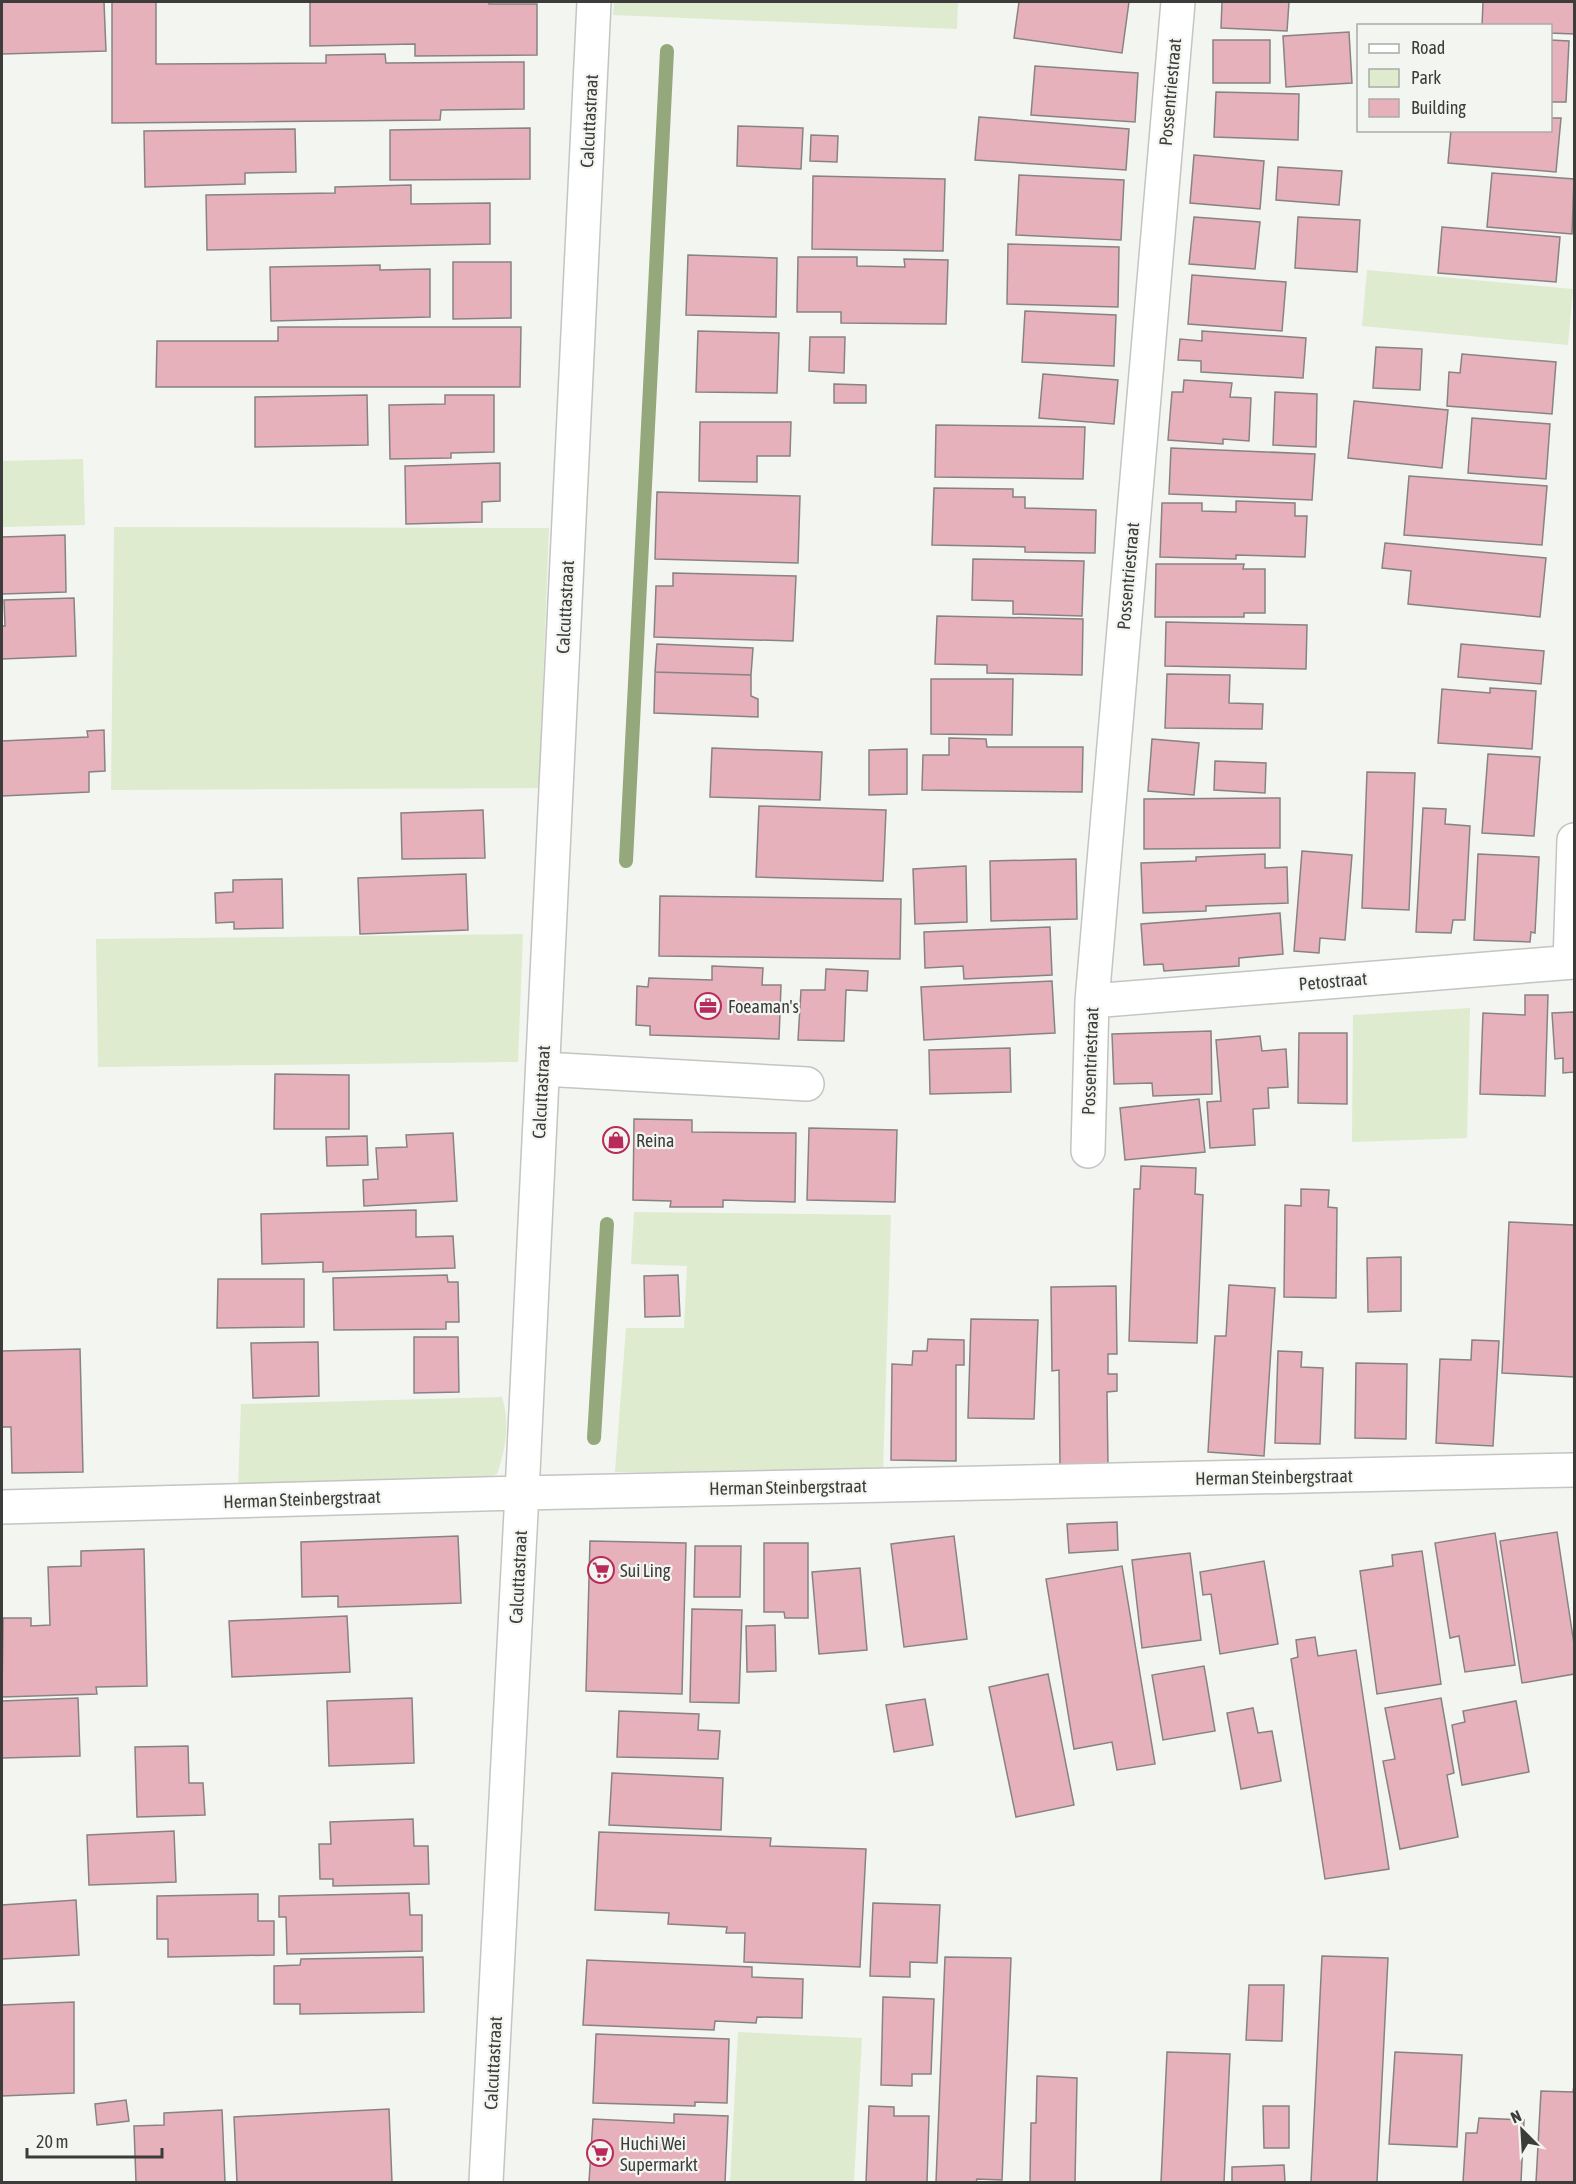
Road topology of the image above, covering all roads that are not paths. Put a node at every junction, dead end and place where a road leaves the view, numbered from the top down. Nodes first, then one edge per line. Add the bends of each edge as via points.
1 (594, 2) edge
2 (1178, 2) edge
3 (1575, 840) edge
4 (1572, 962) edge
5 (1092, 1001) junction
6 (543, 1069) junction
7 (807, 1084) dead end
8 (1088, 1151) dead end
9 (1575, 1470) edge
10 (522, 1493) junction
11 (2, 1507) edge
12 (486, 2182) edge

1 - 6 street, Calcuttastraat
2 - 5 street, Possentriestraat
3 - 4 street
4 - 5 street, Petostraat
5 - 8 street, Possentriestraat
6 - 7 street
6 - 10 street, Calcuttastraat
9 - 10 street, Herman Steinbergstraat
10 - 11 street, Herman Steinbergstraat
10 - 12 street, Calcuttastraat

